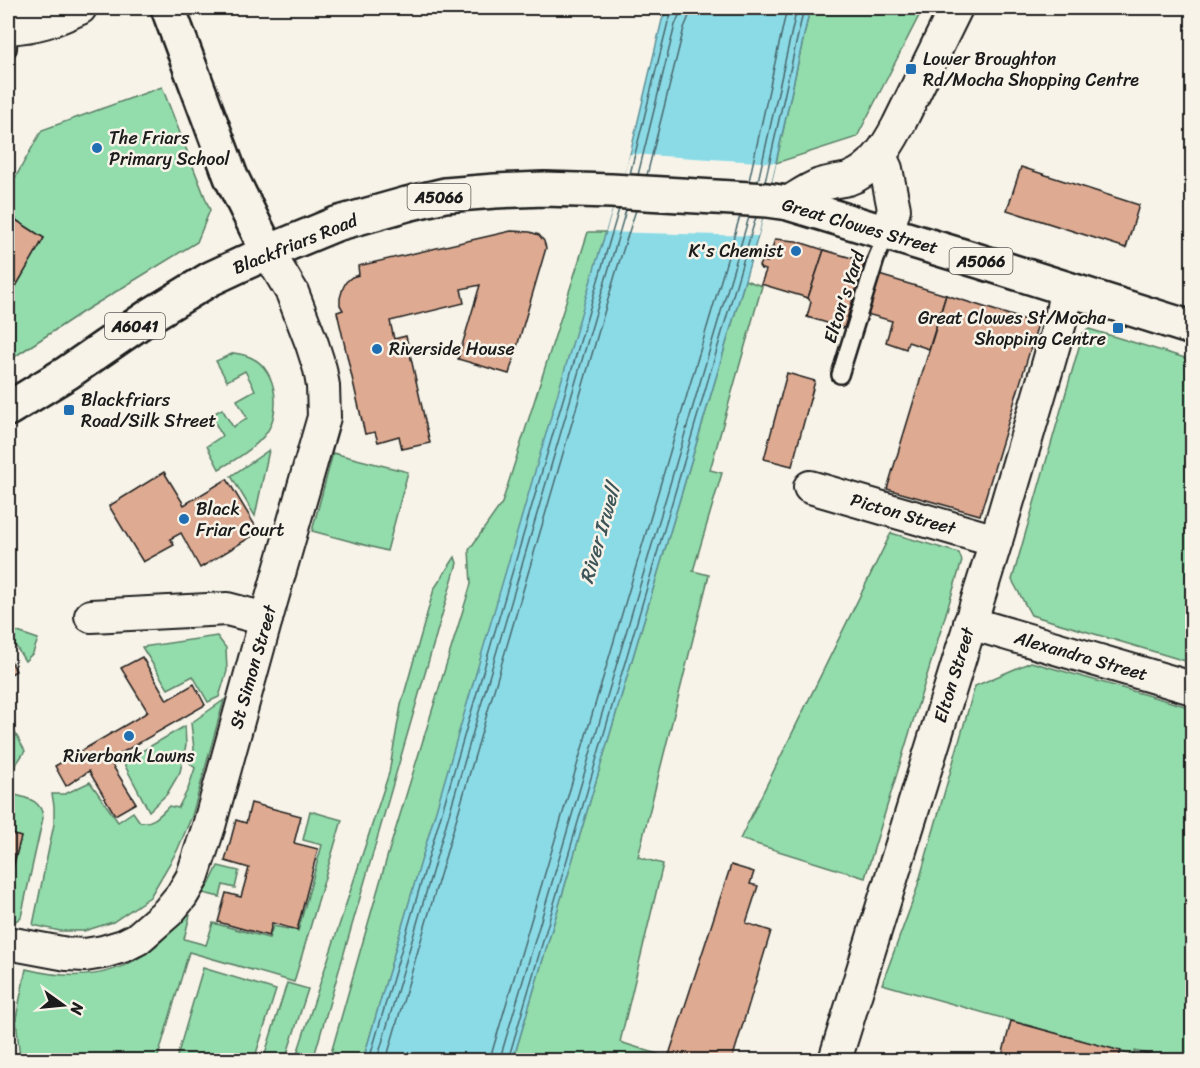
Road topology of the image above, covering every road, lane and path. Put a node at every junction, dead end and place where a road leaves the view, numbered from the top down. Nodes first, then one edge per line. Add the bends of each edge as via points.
1 (80, 8) edge
2 (168, 8) edge
3 (956, 8) edge
4 (8, 35) edge
5 (880, 156) junction
6 (777, 201) junction
7 (887, 233) junction
8 (268, 252) junction
9 (1066, 288) junction
10 (1192, 328) edge
11 (840, 375) dead end
12 (8, 409) edge
13 (810, 487) dead end
14 (996, 541) junction
15 (91, 615) dead end
16 (266, 619) junction
17 (970, 623) junction
18 (1192, 688) edge
19 (8, 943) edge
20 (835, 1060) edge

1 - 4 street
2 - 8 main road via 231,177
3 - 5 street
5 - 6 street via 850,178
5 - 7 street via 894,209
6 - 7 main road, Great Clowes Street / A5066
6 - 8 main road, Blackfriars Road / A5066 via 544,189 445,195 336,224
7 - 9 main road, Great Clowes Street / A5066
7 - 11 lane, Elton's Yard
8 - 12 main road, Blackfriars Road / A6041 via 192,289
8 - 16 street, St Simon Street via 292,292 312,344 323,386 324,417
9 - 10 main road, Great Clowes Street / A5066
9 - 14 street, Elton Street via 1061,319
13 - 14 street, Picton Street
14 - 17 street, Elton Street
15 - 16 street via 227,609
16 - 19 street, St Simon Street via 200,856 182,895 137,939 103,952 67,954
17 - 18 street, Alexandra Street
17 - 20 street, Elton Street

